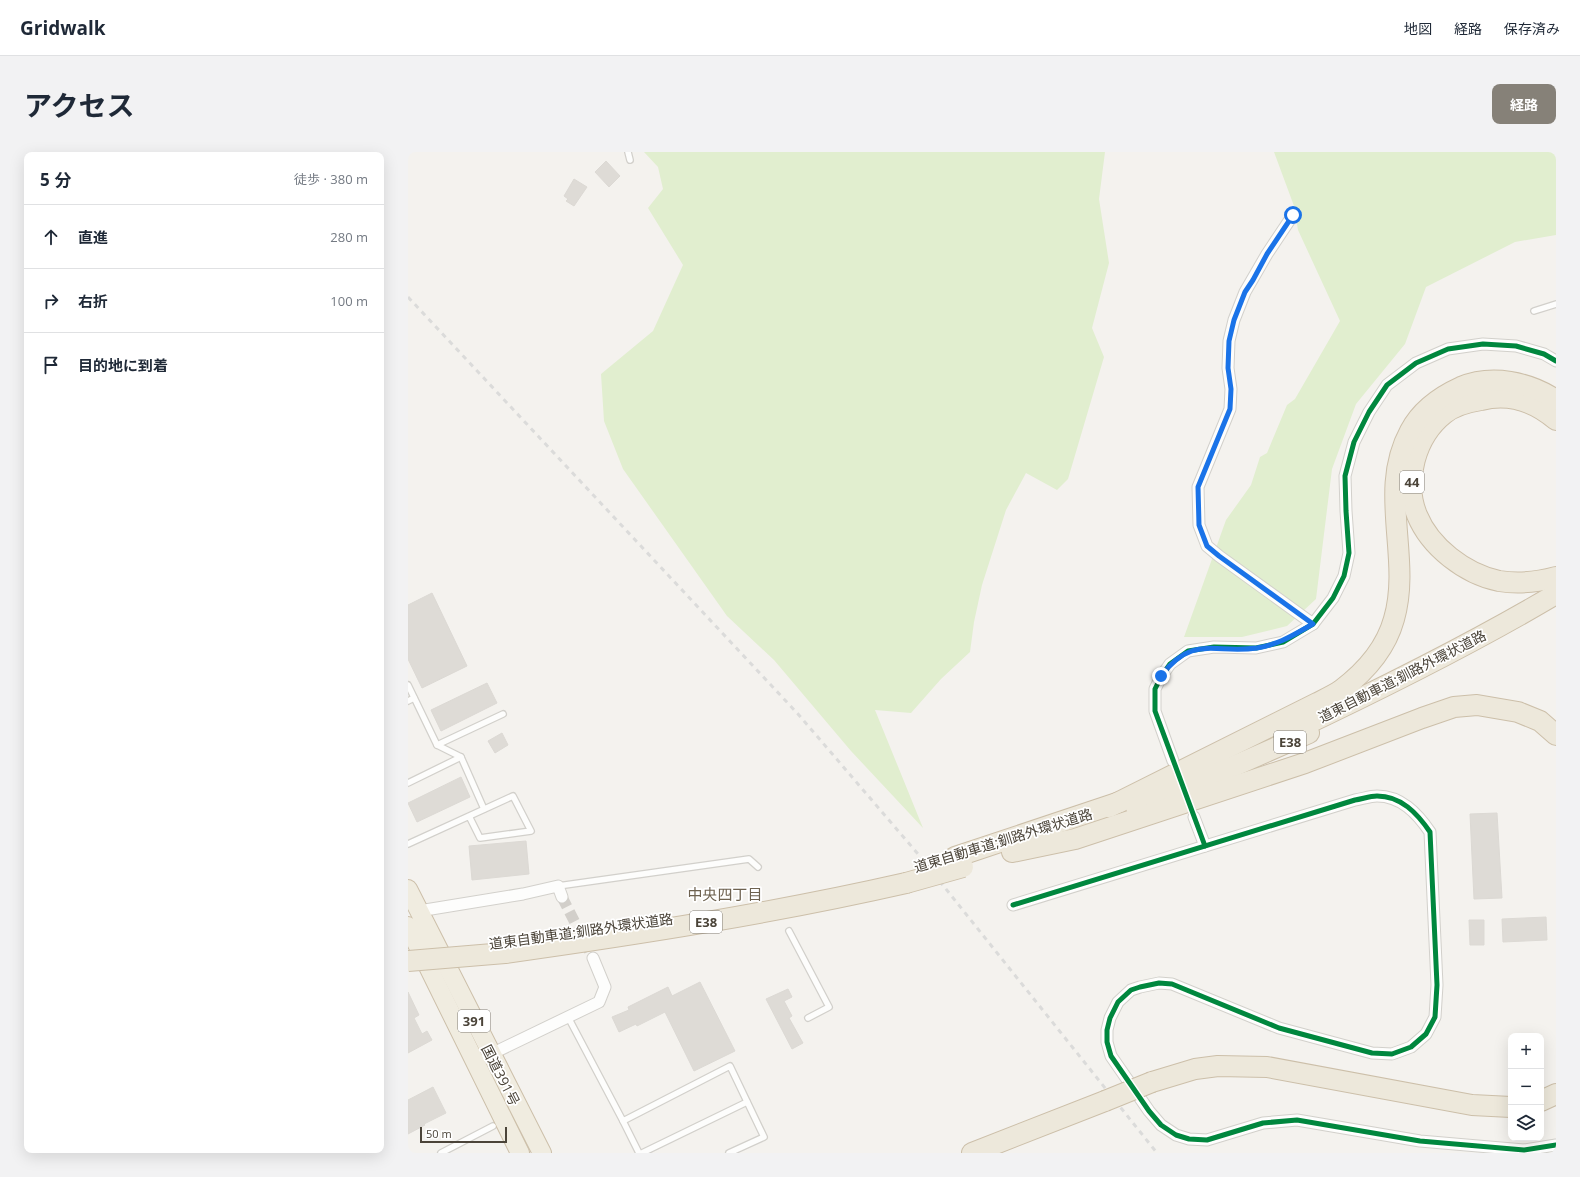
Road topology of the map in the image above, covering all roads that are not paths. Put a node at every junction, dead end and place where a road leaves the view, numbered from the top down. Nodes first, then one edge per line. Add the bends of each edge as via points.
1 (628, 152) edge
2 (630, 160) dead end
3 (1293, 215) dead end
4 (1556, 304) edge
5 (1534, 311) dead end
6 (1556, 361) edge
7 (1556, 400) edge
8 (1556, 420) edge
9 (1556, 577) edge
10 (1556, 594) edge
11 (1556, 607) edge
12 (1313, 624) junction
13 (408, 685) edge
14 (414, 698) junction
15 (408, 701) edge
16 (503, 714) dead end
17 (1556, 735) edge
18 (436, 745) junction
19 (461, 757) junction
20 (1173, 761) dead end
21 (408, 783) edge
22 (1109, 807) junction
23 (484, 809) junction
24 (469, 816) junction
25 (1194, 817) dead end
26 (408, 844) edge
27 (1205, 846) junction
28 (1012, 852) junction
29 (959, 862) junction
30 (758, 867) dead end
31 (408, 889) edge
32 (560, 891) joint
33 (1013, 905) dead end
34 (419, 911) junction
35 (408, 926) edge
36 (789, 931) dead end
37 (504, 948) junction
38 (408, 952) edge
39 (593, 958) tunnel mouth
40 (408, 961) edge
41 (568, 1016) junction
42 (808, 1018) dead end
43 (483, 1058) junction
44 (1154, 1086) junction
45 (1556, 1094) edge
46 (1544, 1100) edge
47 (747, 1102) junction
48 (1556, 1103) edge
49 (1107, 1104) junction
50 (1508, 1107) edge
51 (1544, 1108) edge
52 (1508, 1115) edge
53 (623, 1120) junction
54 (493, 1126) dead end
55 (1556, 1145) edge
56 (441, 1153) edge
57 (520, 1153) edge
58 (542, 1153) edge
59 (640, 1153) edge
60 (729, 1153) edge
61 (972, 1153) edge
62 (993, 1153) edge

1 - 2 lane
3 - 12 street via 1245,292 1234,320 1229,341 1230,409 1198,487 1199,525 1207,546
4 - 5 lane
6 - 12 street via 1544,354 1516,346 1483,344 1448,349 1416,363 1387,385 1369,412 1354,442 1346,476 1349,554 1344,576 1333,598
7 - 22 highway via 1538,390 1502,380 1464,385 1446,393 1429,406 1415,421 1403,443 1396,466 1394,495 1400,591 1390,631 1372,661 1341,690
8 - 9 highway, 44 via 1532,404 1516,399 1500,397 1463,404 1445,413 1429,430 1417,451 1412,471 1412,494 1417,515 1440,548 1457,564 1498,581 1519,582
10 - 22 highway, 道東自動車道;釧路外環状道路 / E38 via 1499,628 1349,704 1190,776
11 - 28 highway, 道東自動車道;釧路外環状道路 / E38 via 1433,675 1309,733 1142,805
12 - 20 street via 1282,642 1256,648 1214,647 1188,651 1170,664 1155,689 1155,711
13 - 14 lane
14 - 15 lane
14 - 18 lane
16 - 18 lane
17 - 28 highway via 1540,722 1518,712 1477,705 1454,708 1305,763 1075,839
18 - 19 lane
19 - 21 lane
19 - 23 lane
22 - 29 highway, 道東自動車道;釧路外環状道路 / E38
23 - 24 lane
23 - 24 lane via 513,796 531,831 480,838
24 - 26 lane
25 - 27 street
27 - 33 street
27 - 55 street via 1355,800 1376,796 1391,798 1406,805 1420,817 1430,832 1437,985 1435,1017 1426,1034 1411,1047 1392,1054 1372,1053 1279,1028 1172,984 1140,986 1131,990 1118,1002 1110,1018 1107,1042 1111,1056 1161,1125 1190,1140 1207,1140 1263,1123 1297,1120 1420,1141 1524,1150
28 - 29 highway, 道東自動車道;釧路外環状道路 / E38
29 - 37 highway, 道東自動車道;釧路外環状道路 / E38, bridge via 837,898 758,913 604,939
30 - 32 lane via 748,859
31 - 34 highway, 国道391号 / 391
32 - 34 street via 523,894
34 - 43 highway, 国道391号 / 391
35 - 43 highway, 国道391号 / 391
36 - 42 lane via 829,1007
37 - 38 highway, 道東自動車道;釧路外環状道路 / E38
37 - 40 highway, 道東自動車道;釧路外環状道路 / E38, bridge
39 - 41 street via 605,987 599,1002
41 - 43 street
41 - 53 lane
43 - 57 highway, 国道391号 / 391
43 - 58 highway, 国道391号 / 391
44 - 49 highway
44 - 50 highway via 1195,1069 1218,1066 1267,1067 1472,1105
44 - 52 highway via 1219,1074 1265,1074 1469,1113
45 - 46 highway
47 - 53 lane via 730,1066
47 - 59 lane
47 - 60 lane via 764,1136
48 - 51 highway
49 - 61 highway
49 - 62 highway
53 - 59 lane
54 - 56 lane

